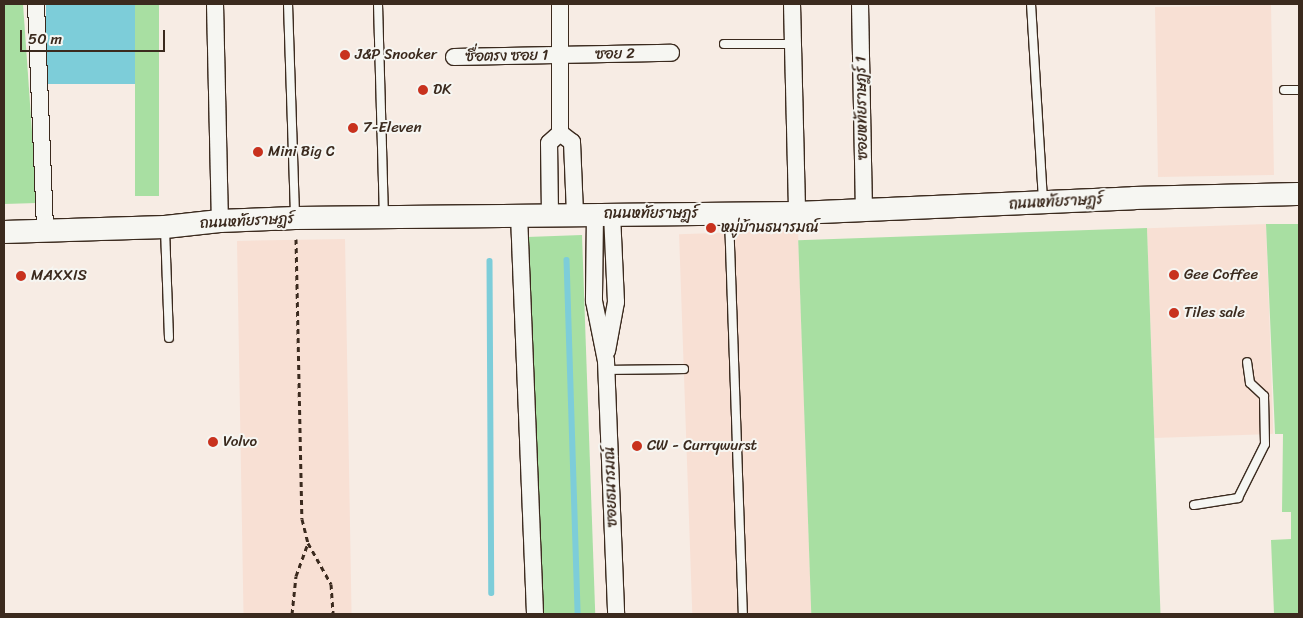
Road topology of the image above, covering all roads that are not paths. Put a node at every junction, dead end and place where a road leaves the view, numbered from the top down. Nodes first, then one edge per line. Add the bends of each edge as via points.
1 (36, 4) edge
2 (215, 4) edge
3 (288, 4) edge
4 (378, 4) edge
5 (560, 4) edge
6 (792, 4) edge
7 (860, 4) edge
8 (1031, 4) edge
9 (724, 44) dead end
10 (792, 44) junction
11 (671, 53) dead end
12 (560, 55) junction
13 (454, 57) dead end
14 (1284, 90) dead end
15 (1299, 90) edge
16 (560, 133) junction
17 (1299, 194) edge
18 (1043, 204) junction
19 (864, 212) junction
20 (550, 214) junction
21 (594, 214) junction
22 (729, 214) junction
23 (797, 214) junction
24 (519, 215) junction
25 (295, 218) junction
26 (384, 218) junction
27 (220, 220) junction
28 (165, 227) junction
29 (45, 230) junction
30 (4, 232) edge
31 (169, 338) dead end
32 (1247, 362) dead end
33 (606, 366) junction
34 (684, 369) dead end
35 (1194, 505) dead end
36 (535, 614) edge
37 (616, 614) edge
38 (743, 614) edge

1 - 29 street
2 - 27 street
3 - 25 lane
4 - 26 lane
5 - 12 street
6 - 10 street
7 - 19 street, ซอยหทัยราษฎร์ 1
8 - 18 lane
9 - 10 lane
10 - 23 street
11 - 12 street, ซอย 2
12 - 13 street, ซื่อตรง ซอย 1
12 - 16 street
14 - 15 lane
16 - 20 street via 549,143
16 - 21 street via 572,142
17 - 18 main road, ถนนหทัยราษฎร์
18 - 19 main road, ถนนหทัยราษฎร์
19 - 23 main road, ถนนหทัยราษฎร์
20 - 21 main road, ถนนหทัยราษฎร์
20 - 24 main road, ถนนหทัยราษฎร์
21 - 22 main road, ถนนหทัยราษฎร์
21 - 33 street, ซอยธนารมณ์ via 594,301
21 - 33 street, ซอยธนารมณ์ via 616,302
22 - 23 main road, ถนนหทัยราษฎร์
22 - 38 lane
24 - 26 main road, ถนนหทัยราษฎร์
24 - 36 street
25 - 26 main road, ถนนหทัยราษฎร์
25 - 27 main road, ถนนหทัยราษฎร์
27 - 28 main road, ถนนหทัยราษฎร์
28 - 29 main road, ถนนหทัยราษฎร์
28 - 31 lane
29 - 30 main road, ถนนหทัยราษฎร์
32 - 35 lane via 1250,382 1264,396 1265,444 1238,498
33 - 34 lane
33 - 37 street, ซอยธนารมณ์

